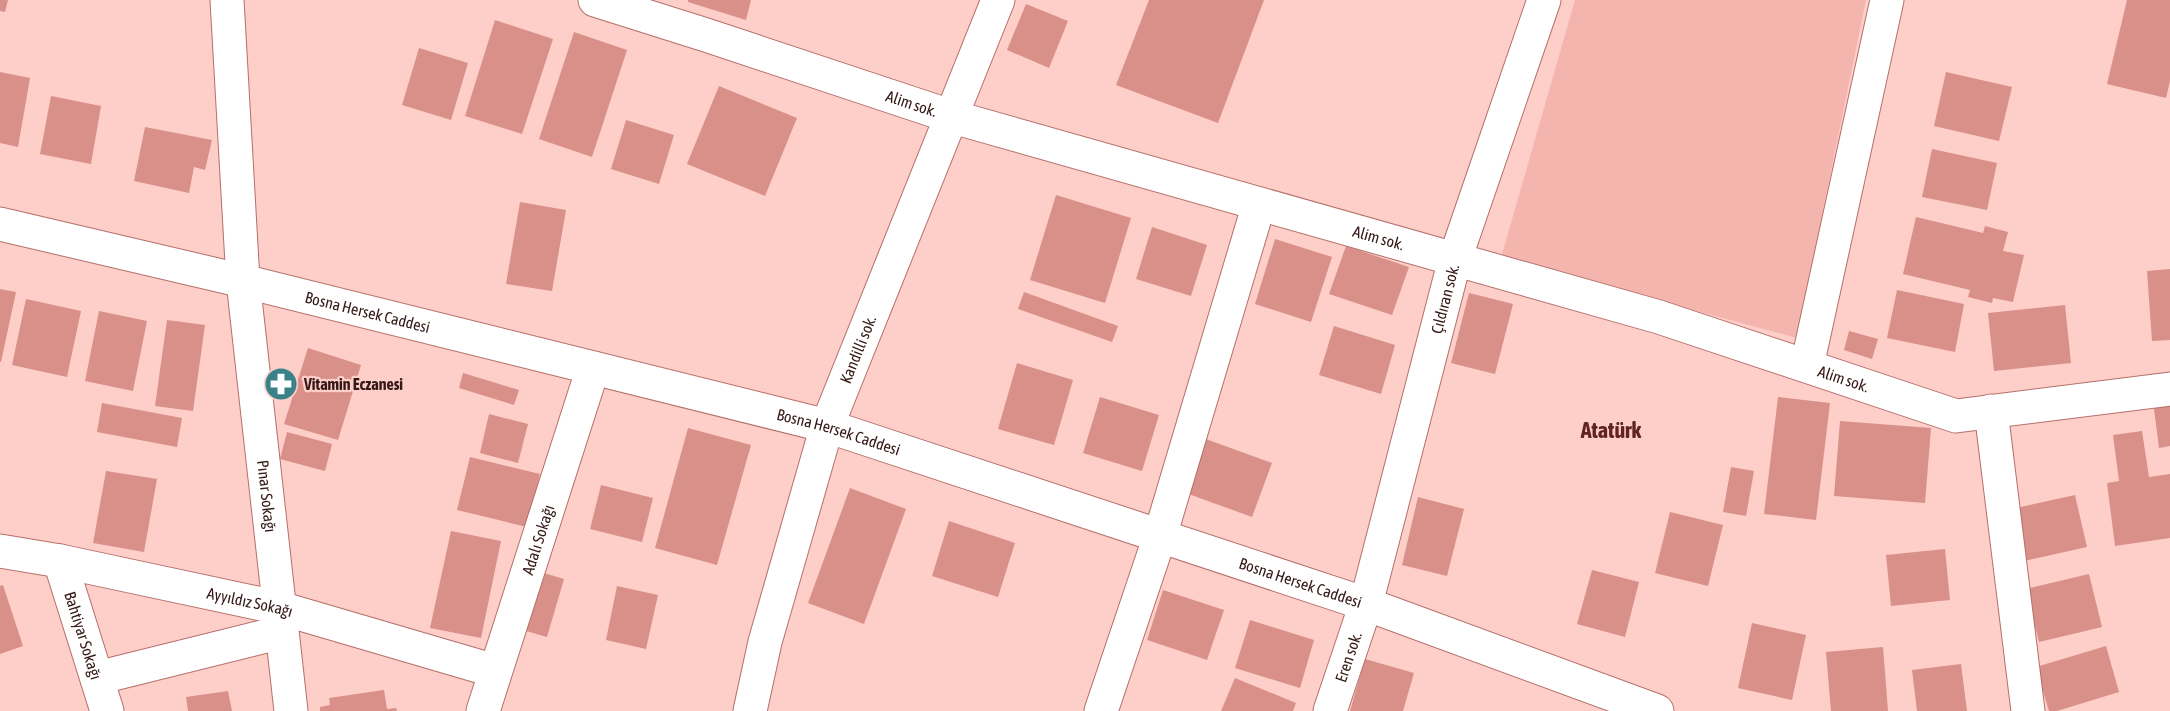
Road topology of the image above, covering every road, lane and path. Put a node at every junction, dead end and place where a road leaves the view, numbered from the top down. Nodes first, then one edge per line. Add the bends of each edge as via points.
1 (227, 0) edge
2 (595, 0) edge
3 (998, 0) edge
4 (1544, 0) edge
5 (1887, 0) edge
6 (953, 117) junction
7 (1259, 204) junction
8 (0, 224) edge
9 (1455, 259) junction
10 (243, 281) junction
11 (1808, 366) junction
12 (592, 369) junction
13 (2170, 389) edge
14 (1991, 411) junction
15 (827, 426) junction
16 (1160, 536) junction
17 (0, 551) edge
18 (60, 561) junction
19 (1366, 604) junction
20 (281, 620) junction
21 (495, 671) junction
22 (97, 678) junction
23 (1642, 708) edge
24 (107, 711) edge
25 (291, 711) edge
26 (483, 711) edge
27 (750, 711) edge
28 (1101, 711) edge
29 (1330, 711) edge
30 (2028, 711) edge

1 - 10 street, Pınar Sokağı
2 - 6 street, Alim sok.
3 - 6 street, Kandilli sok.
4 - 9 street, Çıldıran sok.
5 - 11 street
6 - 7 street, Alim sok.
6 - 15 street, Kandilli sok.
7 - 9 street, Alim sok.
7 - 16 street
8 - 10 street, Bosna Hersek Caddesi
9 - 11 street, Alim sok. via 1659,317
9 - 19 street, Çıldıran sok.
10 - 12 street, Bosna Hersek Caddesi
10 - 20 street, Pınar Sokağı
11 - 14 street, Alim sok. via 1956,416
12 - 15 street, Bosna Hersek Caddesi
12 - 21 street, Adalı Sokağı
13 - 14 street, Alim sok.
14 - 30 street
15 - 16 street, Bosna Hersek Caddesi
15 - 27 street, Kandilli sok. via 765,642
16 - 19 street, Bosna Hersek Caddesi
16 - 28 street
17 - 18 street, Ayyıldız Sokağı
18 - 20 street, Ayyıldız Sokağı
18 - 22 street, Bahtiyar Sokağı
19 - 23 street, Bosna Hersek Caddesi
19 - 29 street, Eren sok.
20 - 21 street, Ayyıldız Sokağı
20 - 22 street
20 - 25 street, Pınar Sokağı
21 - 26 street, Adalı Sokağı
22 - 24 street, Bahtiyar Sokağı

